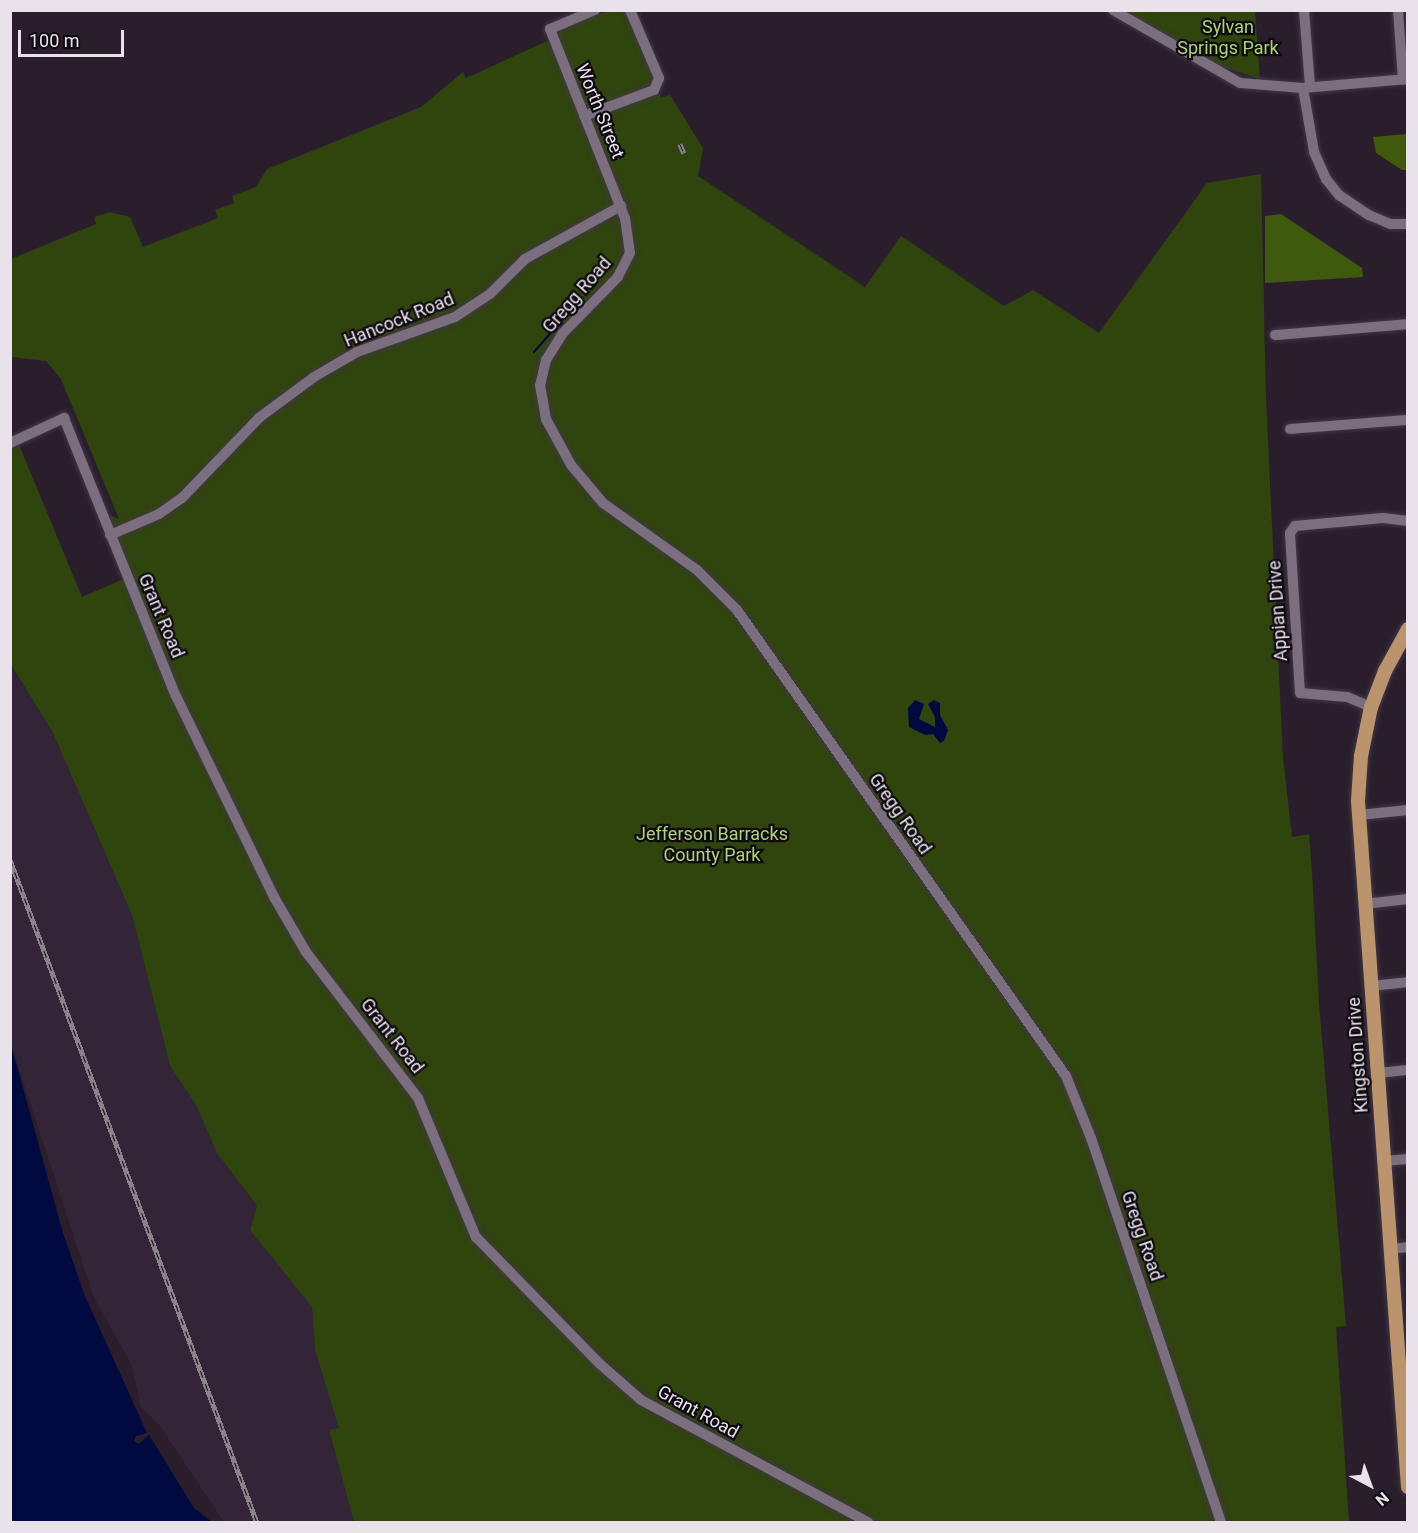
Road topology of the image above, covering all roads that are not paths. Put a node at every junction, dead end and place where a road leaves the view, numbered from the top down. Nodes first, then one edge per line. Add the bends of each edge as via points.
1 (595, 10) edge
2 (630, 10) edge
3 (1113, 10) edge
4 (1304, 10) edge
5 (1398, 10) edge
6 (1405, 79) edge
7 (1307, 87) junction
8 (584, 116) junction
9 (621, 206) junction
10 (1407, 224) edge
11 (1407, 324) edge
12 (1275, 335) dead end
13 (1407, 420) edge
14 (1290, 429) dead end
15 (10, 443) edge
16 (1407, 521) edge
17 (110, 536) junction
18 (1407, 629) edge
19 (1371, 707) junction
20 (1407, 810) edge
21 (1359, 815) junction
22 (1407, 899) edge
23 (1365, 904) junction
24 (1407, 982) edge
25 (1371, 986) junction
26 (1407, 1070) edge
27 (1378, 1073) junction
28 (1407, 1159) edge
29 (1384, 1161) junction
30 (1407, 1247) edge
31 (1390, 1249) junction
32 (1402, 1335) edge
33 (1405, 1416) edge
34 (1407, 1488) edge
35 (868, 1522) edge
36 (1221, 1522) edge

1 - 8 street, Worth Street via 550,29
2 - 8 street via 659,78 654,90
3 - 7 street via 1240,83
4 - 7 street
5 - 6 street
6 - 7 street
7 - 10 street via 1314,152 1326,179 1339,195 1369,215 1390,224
8 - 9 street, Worth Street
9 - 17 street, Hancock Road via 525,259 490,294 455,317 364,349 315,377 260,417 182,498 159,514
9 - 36 street, Gregg Road via 630,236 628,261 563,333 546,360 540,397 548,424 571,465 603,503 697,570 737,610 1066,1076 1088,1127
11 - 12 street
13 - 14 street
15 - 17 street, Grant Road via 64,418
16 - 19 street, Appian Drive via 1383,518 1291,528 1300,693 1347,697
17 - 35 street, Grant Road via 192,732 274,897 306,952 415,1092 476,1237 600,1364 642,1400
18 - 19 main road, Kingston Drive
19 - 21 main road, Kingston Drive via 1361,756
20 - 21 street
21 - 23 main road, Kingston Drive
22 - 23 street
23 - 25 main road, Kingston Drive
24 - 25 street
25 - 27 main road, Kingston Drive
26 - 27 street
27 - 29 main road, Kingston Drive
28 - 29 street
29 - 31 main road, Kingston Drive
30 - 31 street
31 - 32 main road, Kingston Drive
32 - 33 main road, Kingston Drive
33 - 34 main road, Kingston Drive

